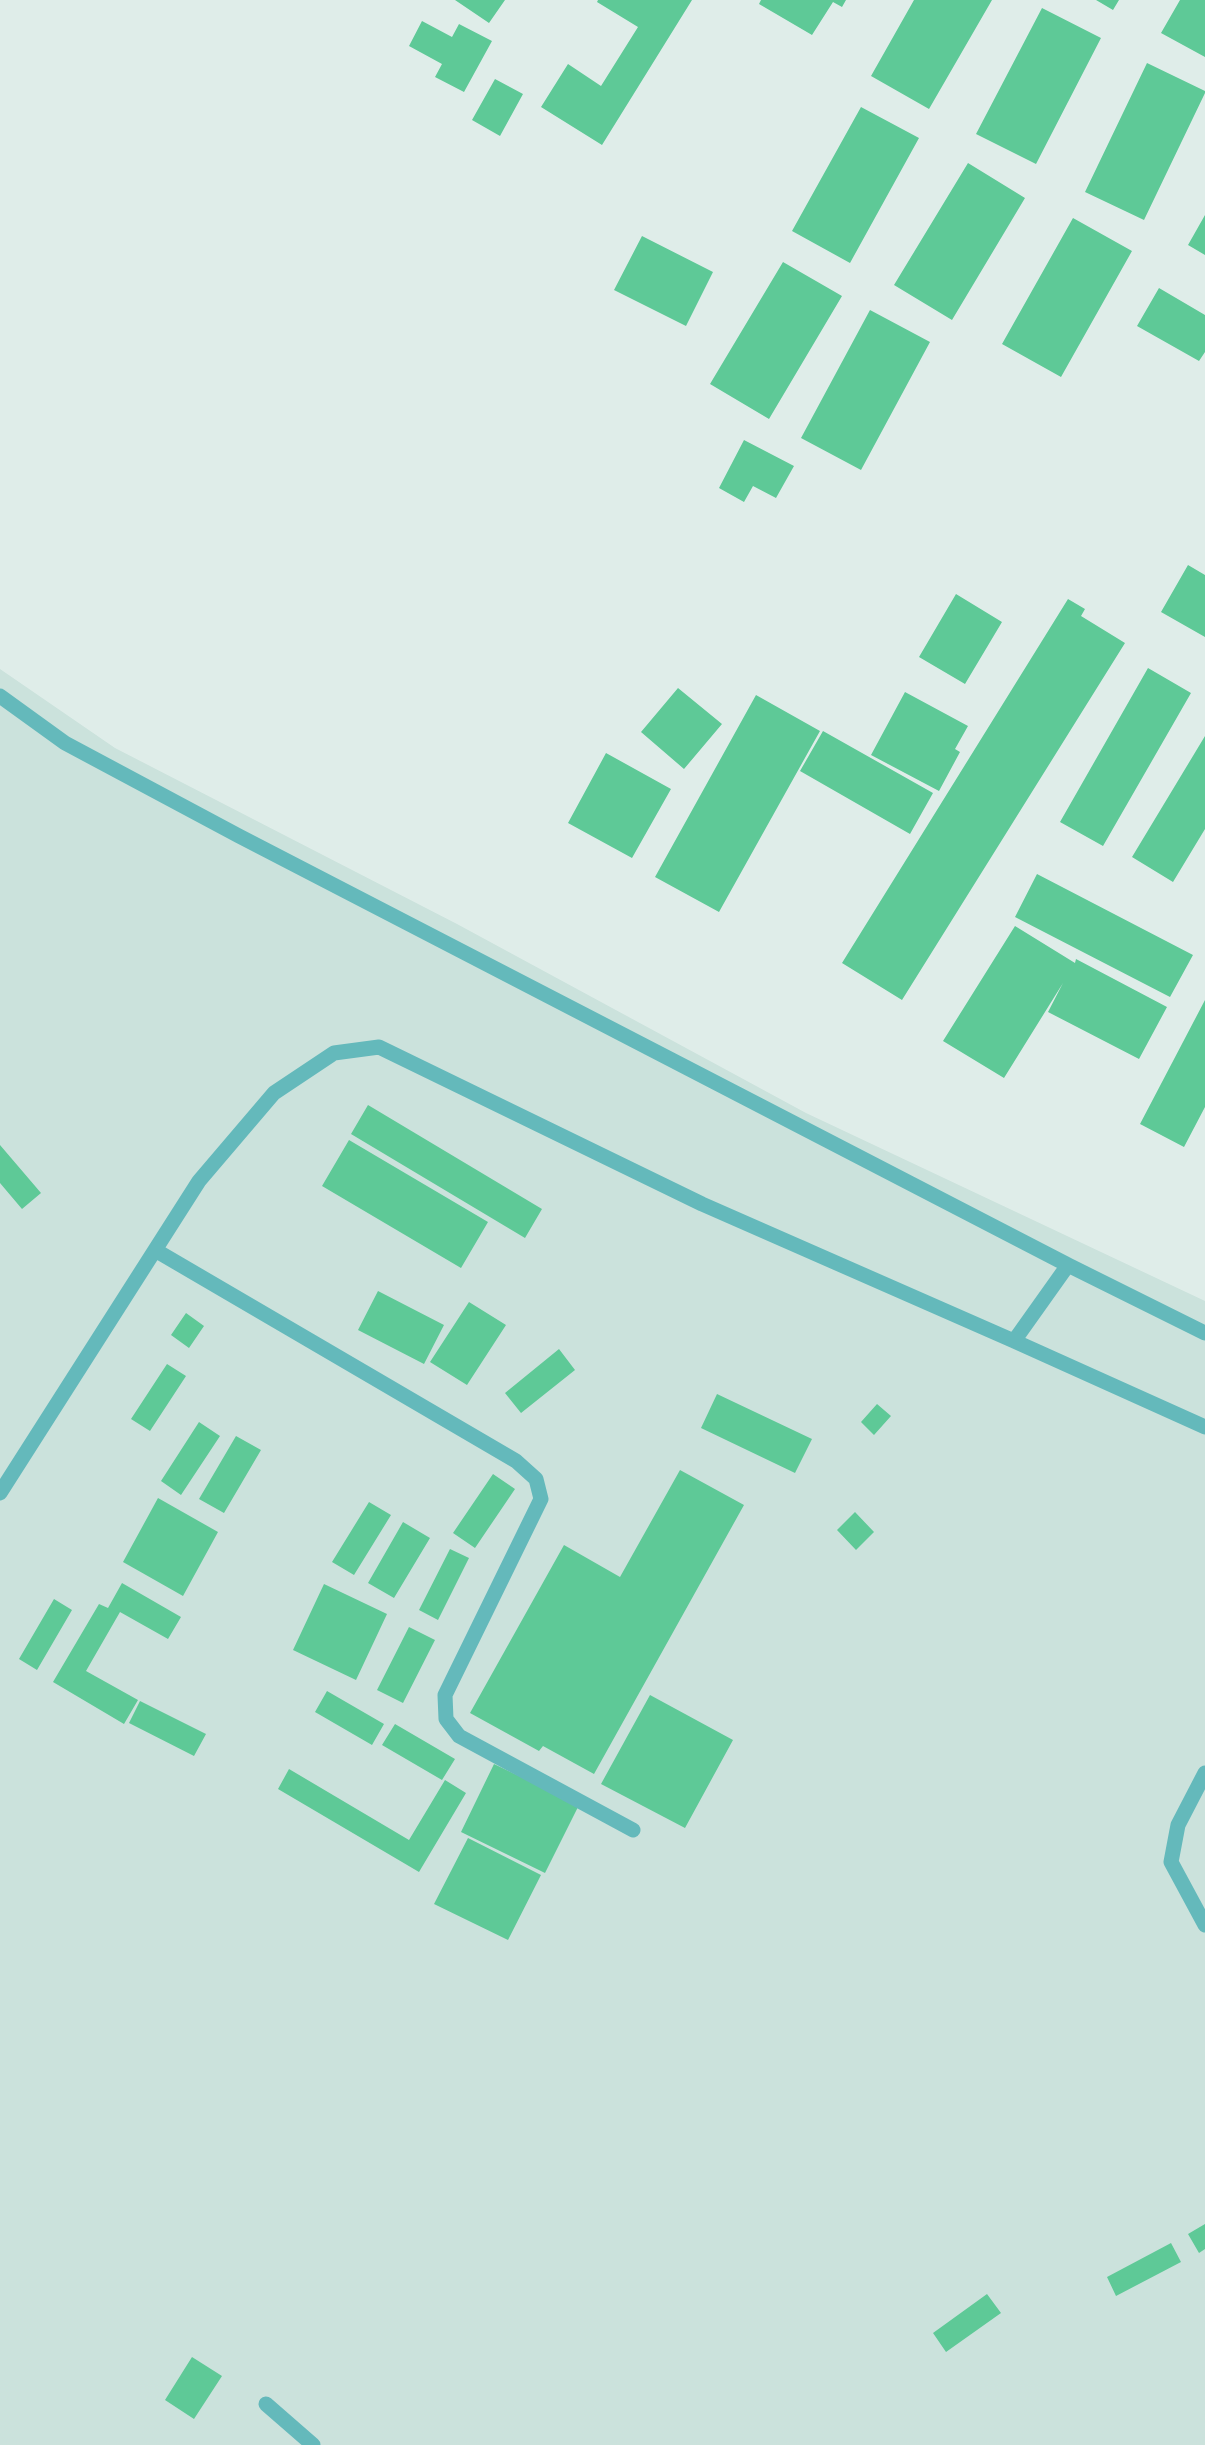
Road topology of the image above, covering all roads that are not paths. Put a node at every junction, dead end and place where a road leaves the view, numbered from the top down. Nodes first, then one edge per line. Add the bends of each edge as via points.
1 (0, 696) edge
2 (155, 1250) junction
3 (1068, 1265) junction
4 (1205, 1333) edge
5 (1014, 1341) junction
6 (1205, 1427) edge
7 (0, 1493) edge
8 (1205, 1772) edge
9 (633, 1830) dead end
10 (1205, 1925) edge
11 (266, 2404) dead end
12 (313, 2445) edge

1 - 3 lane via 65,743 239,836
2 - 5 lane via 198,1181 274,1093 334,1053 379,1047 702,1204
2 - 7 lane
2 - 9 lane via 516,1461 536,1479 541,1499 445,1695 446,1718 458,1736
3 - 4 lane
3 - 5 lane
5 - 6 lane
8 - 10 lane via 1178,1825 1171,1862
11 - 12 lane

